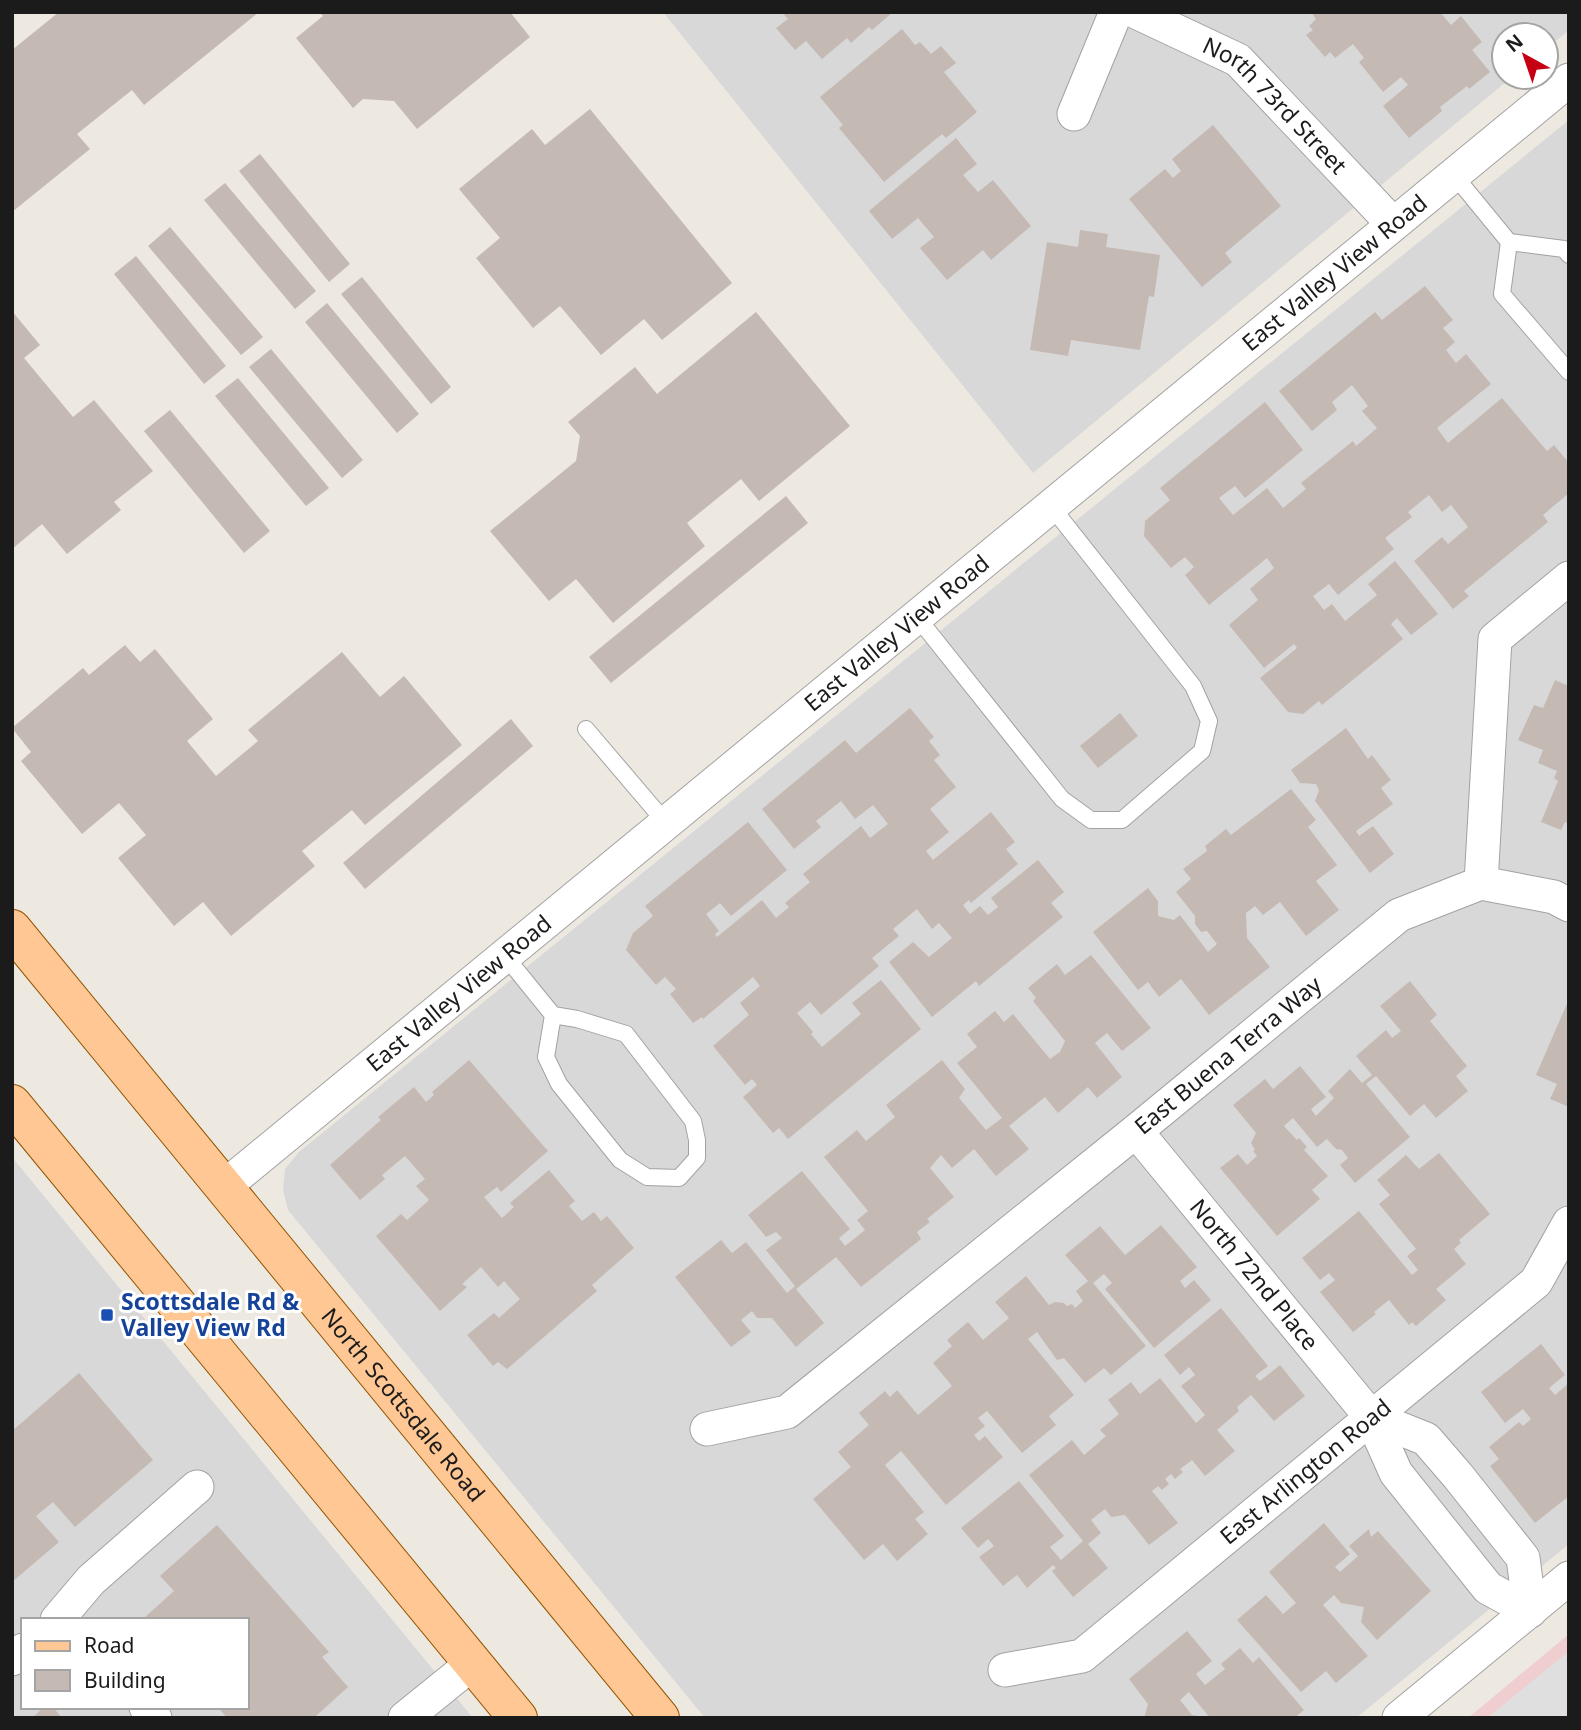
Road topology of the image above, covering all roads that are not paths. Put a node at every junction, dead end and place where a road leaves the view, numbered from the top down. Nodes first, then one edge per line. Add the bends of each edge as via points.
1 (1116, 12) edge
2 (1136, 12) edge
3 (1569, 80) edge
4 (1074, 114) dead end
5 (1454, 175) junction
6 (1393, 225) junction
7 (1509, 242) junction
8 (1569, 255) edge
9 (1569, 372) edge
10 (1051, 506) junction
11 (1569, 578) edge
12 (917, 617) junction
13 (586, 729) dead end
14 (666, 823) junction
15 (1481, 883) junction
16 (1569, 905) edge
17 (12, 929) edge
18 (505, 956) junction
19 (553, 1015) junction
20 (12, 1104) edge
21 (1136, 1131) junction
22 (225, 1186) junction
23 (1569, 1223) edge
24 (1371, 1418) junction
25 (707, 1429) dead end
26 (197, 1487) dead end
27 (1569, 1578) edge
28 (1530, 1611) junction
29 (65, 1617) edge
30 (473, 1663) junction
31 (1005, 1670) dead end
32 (505, 1713) edge
33 (405, 1718) edge
34 (660, 1718) edge
35 (1399, 1718) edge

1 - 4 street
2 - 6 street, North 73rd Street via 1238,60
3 - 5 street, East Valley View Road
5 - 6 street, East Valley View Road
5 - 7 lane
6 - 10 street, East Valley View Road
7 - 8 lane via 1564,249
7 - 9 lane via 1502,294
10 - 12 street, East Valley View Road
10 - 12 lane via 1193,686 1209,721 1202,751 1122,820 1091,820 1062,799
11 - 15 street via 1494,639
12 - 14 street, East Valley View Road
13 - 14 lane
14 - 18 street, East Valley View Road
15 - 16 street via 1554,897
15 - 21 street, East Buena Terra Way via 1399,915
17 - 22 main road, North Scottsdale Road
18 - 19 lane
18 - 22 street, East Valley View Road
19 - 19 lane via 546,1057 559,1084 620,1160 647,1177 679,1178 697,1158 693,1121 626,1034
20 - 30 main road
21 - 24 street, North 72nd Place
21 - 25 street, East Buena Terra Way via 787,1412
22 - 34 main road, North Scottsdale Road
23 - 24 street, East Arlington Road via 1536,1282
24 - 28 street, North 72nd Place via 1396,1473 1488,1588
24 - 28 street, North 72nd Place via 1426,1439 1458,1476 1523,1558
24 - 31 street, East Arlington Road via 1082,1656
26 - 29 street via 91,1580
27 - 28 street
28 - 35 street
30 - 32 main road
30 - 33 street

